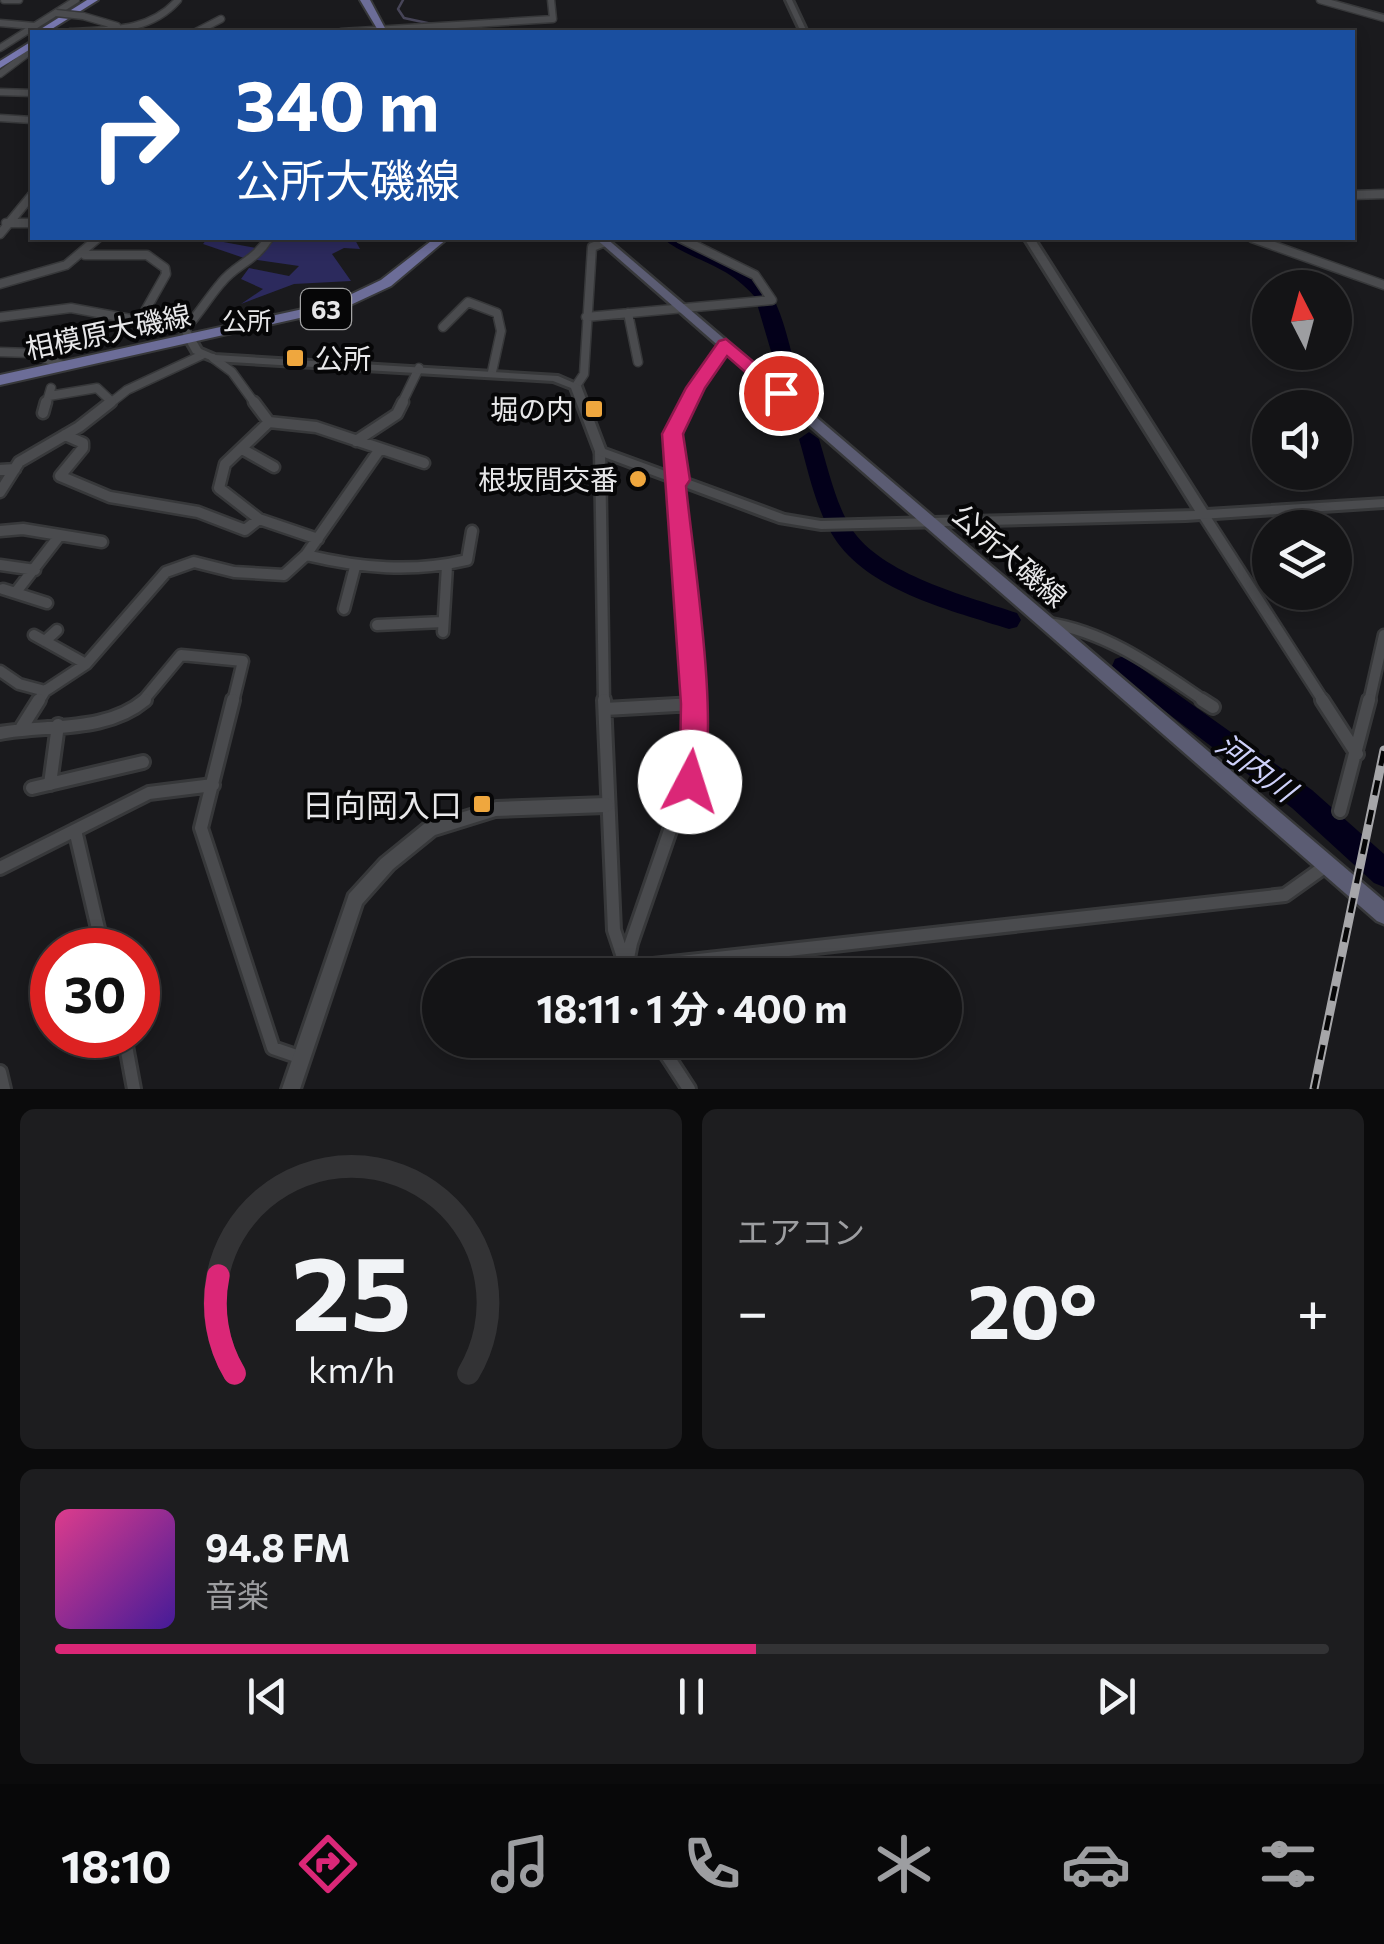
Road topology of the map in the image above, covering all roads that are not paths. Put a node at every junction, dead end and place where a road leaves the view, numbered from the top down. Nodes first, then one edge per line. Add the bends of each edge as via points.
1 (4, 0) edge
2 (19, 0) edge
3 (54, 0) edge
4 (93, 0) edge
5 (102, 0) edge
6 (178, 0) edge
7 (364, 0) edge
8 (551, 0) edge
9 (789, 0) edge
10 (74, 1) edge
11 (1324, 1) edge
12 (56, 13) junction
13 (1384, 18) edge
14 (220, 19) dead end
15 (0, 23) edge
16 (39, 29) edge
17 (53, 30) edge
18 (125, 30) edge
19 (130, 30) edge
20 (200, 30) edge
21 (382, 30) edge
22 (803, 30) edge
23 (30, 33) edge
24 (30, 45) edge
25 (30, 46) edge
26 (0, 48) edge
27 (0, 62) edge
28 (16, 63) junction
29 (30, 63) edge
30 (0, 74) edge
31 (0, 92) edge
32 (30, 93) edge
33 (0, 118) edge
34 (30, 120) edge
35 (1384, 194) edge
36 (1355, 196) edge
37 (30, 197) edge
38 (4, 223) edge
39 (30, 223) edge
40 (0, 234) edge
41 (96, 240) edge
42 (268, 240) edge
43 (440, 240) edge
44 (603, 240) edge
45 (684, 240) edge
46 (1029, 240) edge
47 (1258, 240) edge
48 (85, 255) junction
49 (0, 284) edge
50 (1384, 285) edge
51 (681, 308) junction
52 (628, 313) junction
53 (0, 317) edge
54 (586, 317) junction
55 (140, 320) junction
56 (443, 326) dead end
57 (188, 334) junction
58 (726, 345) junction
59 (0, 352) edge
60 (208, 356) junction
61 (638, 362) dead end
62 (65, 366) junction
63 (419, 368) junction
64 (492, 372) junction
65 (0, 380) edge
66 (576, 386) junction
67 (112, 402) junction
68 (43, 413) dead end
69 (269, 422) junction
70 (65, 435) junction
71 (356, 441) junction
72 (242, 448) junction
73 (380, 449) junction
74 (600, 452) junction
75 (424, 462) dead end
76 (274, 467) dead end
77 (15, 469) junction
78 (0, 470) edge
79 (677, 480) junction
80 (0, 492) edge
81 (1384, 503) edge
82 (1203, 514) junction
83 (259, 519) junction
84 (929, 522) junction
85 (0, 530) edge
86 (472, 531) dead end
87 (60, 535) junction
88 (318, 539) junction
89 (102, 542) dead end
90 (306, 555) junction
91 (0, 565) edge
92 (447, 566) junction
93 (355, 567) junction
94 (35, 570) junction
95 (3, 590) dead end
96 (16, 592) junction
97 (47, 604) dead end
98 (344, 608) dead end
99 (1047, 623) junction
100 (377, 625) dead end
101 (58, 630) dead end
102 (1384, 635) edge
103 (86, 664) junction
104 (0, 670) edge
105 (45, 691) junction
106 (694, 704) junction
107 (1213, 708) dead end
108 (605, 709) junction
109 (58, 725) junction
110 (22, 727) junction
111 (0, 733) edge
112 (1358, 754) junction
113 (143, 762) dead end
114 (50, 784) junction
115 (212, 784) junction
116 (32, 788) dead end
117 (606, 805) junction
118 (1340, 810) dead end
119 (76, 830) junction
120 (1327, 865) junction
121 (0, 868) edge
122 (1384, 914) edge
123 (98, 928) edge
124 (623, 958) edge
125 (629, 958) edge
126 (747, 958) edge
127 (128, 1058) edge
128 (302, 1058) junction
129 (668, 1058) edge
130 (0, 1072) edge
131 (4, 1089) edge
132 (134, 1089) edge
133 (292, 1089) edge
134 (688, 1089) edge

1 - 2 street
3 - 10 street
4 - 16 highway
5 - 17 highway
6 - 19 street
7 - 21 main road
8 - 21 street via 553,20
9 - 22 street
10 - 12 street
11 - 13 street
12 - 16 street
12 - 18 street, bridge
14 - 20 street
15 - 16 street
23 - 26 street
24 - 27 highway
25 - 28 street
28 - 29 street
28 - 30 street
31 - 32 street
33 - 34 street
35 - 36 street
37 - 38 street
38 - 39 street
38 - 40 street
41 - 48 street
42 - 57 street via 222,281
43 - 57 main road, 相模原大磯線 / 63 via 386,283 339,306
44 - 51 main road, 公所大磯線
44 - 54 street via 592,247
45 - 51 street via 754,274 772,300
46 - 82 street
47 - 50 street
48 - 49 street via 54,273
48 - 55 street via 147,255 166,268
51 - 52 street
51 - 58 main road, 公所大磯線
52 - 54 street
52 - 61 street
53 - 55 street via 54,308
54 - 66 street via 584,374
55 - 57 street
56 - 64 street via 468,302 497,313
57 - 60 street
57 - 62 main road, 相模原大磯線 / 63
58 - 79 street via 672,434
58 - 84 main road, 公所大磯線
59 - 62 street
60 - 63 street
60 - 67 street via 150,378
60 - 69 street via 232,372
62 - 65 main road, 相模原大磯線 / 63
63 - 64 street
63 - 71 street via 397,414
64 - 66 street
66 - 74 street
67 - 68 street via 97,388 50,392
67 - 70 street
69 - 71 street via 316,427
69 - 72 street
70 - 77 street
70 - 83 street via 84,448 60,476 110,497 198,512 245,530
71 - 73 street
72 - 76 street
72 - 83 street via 225,464 218,488
73 - 75 street
73 - 88 street
74 - 79 street
74 - 108 street
77 - 78 street
77 - 80 street
79 - 84 street via 783,518 830,526
79 - 106 street
81 - 82 street
82 - 84 street
82 - 112 street
83 - 88 street
84 - 99 main road, 公所大磯線
85 - 87 street
86 - 92 street via 468,560
87 - 89 street
87 - 94 street
88 - 90 street
90 - 93 street
90 - 103 street via 284,575 180,564
91 - 94 street
92 - 93 street
92 - 100 street via 443,627
93 - 98 street
94 - 96 street
95 - 96 street
96 - 97 street
99 - 107 street via 1082,630
99 - 120 main road, 公所大磯線
101 - 103 street via 39,638
102 - 112 street
103 - 105 street
104 - 105 street via 18,684
105 - 110 street
106 - 108 street
106 - 125 street via 690,782
108 - 117 street
109 - 110 street
109 - 114 street
109 - 115 street via 91,724 125,712 150,696 181,655 243,661
110 - 111 street
112 - 118 street
113 - 114 street
114 - 116 street
115 - 119 street via 149,792
115 - 128 street via 201,828 273,1048
117 - 124 street via 614,930
117 - 128 street via 496,810 430,830 387,864 356,900
119 - 121 street
119 - 123 street
120 - 122 main road, 公所大磯線
120 - 126 street via 1285,895
127 - 132 street
128 - 133 street
129 - 134 street
130 - 131 street

